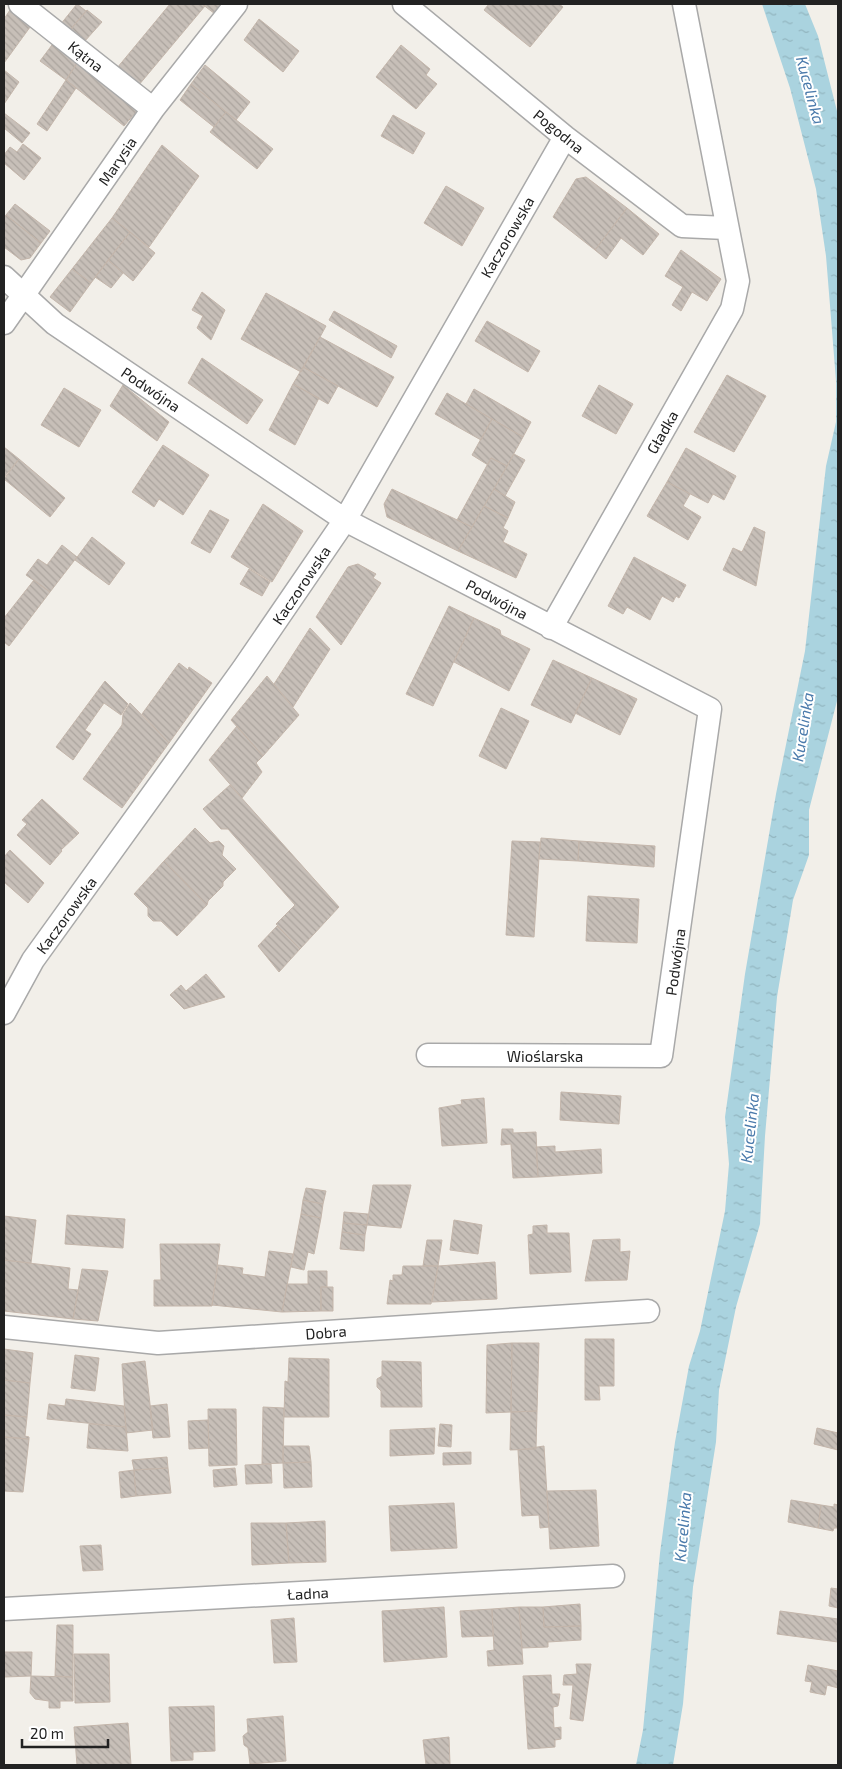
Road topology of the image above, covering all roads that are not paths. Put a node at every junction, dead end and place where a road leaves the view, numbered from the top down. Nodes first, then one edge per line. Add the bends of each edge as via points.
1 (20, 4) edge
2 (236, 4) edge
3 (404, 4) edge
4 (684, 4) edge
5 (153, 108) junction
6 (565, 137) junction
7 (726, 228) junction
8 (4, 277) edge
9 (24, 297) junction
10 (4, 324) edge
11 (345, 520) junction
12 (551, 628) junction
13 (4, 1012) edge
14 (428, 1055) dead end
15 (661, 1056) joint
16 (648, 1311) dead end
17 (4, 1327) edge
18 (613, 1576) dead end
19 (4, 1610) edge

1 - 5 street, Kątna
2 - 5 street, Marysia
3 - 6 street, Pogodna
4 - 7 street
5 - 9 street, Marysia
6 - 7 street, Pogodna via 682,226
6 - 11 street, Kaczorowska
7 - 12 street, Gładka via 738,281 732,308
8 - 9 street, Podwójna
9 - 10 street, Marysia
9 - 11 street, Podwójna via 55,324
11 - 12 street, Podwójna
11 - 13 street, Kaczorowska via 244,669 33,960
12 - 15 street, Podwójna via 710,709
14 - 15 street, Wioślarska
16 - 17 street, Dobra via 158,1343
18 - 19 street, Ładna

